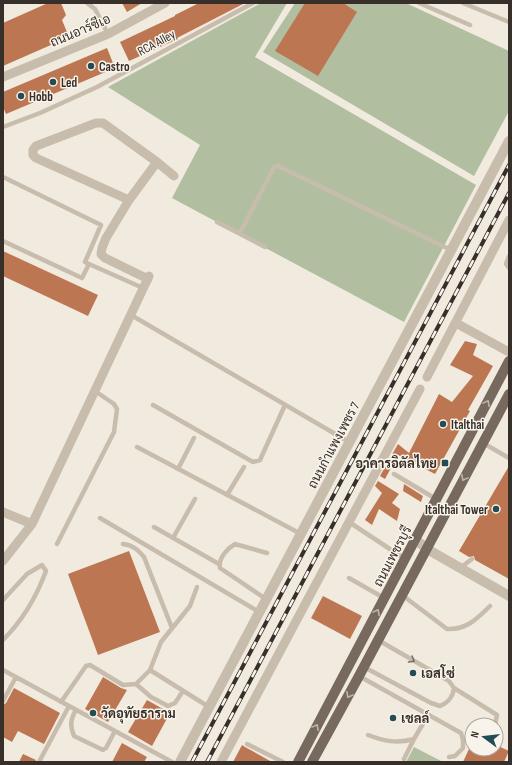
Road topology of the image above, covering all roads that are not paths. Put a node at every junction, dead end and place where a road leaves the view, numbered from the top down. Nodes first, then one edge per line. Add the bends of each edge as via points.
1 (87, 3) edge
2 (165, 3) edge
3 (253, 3) edge
4 (419, 3) edge
5 (463, 3) edge
6 (509, 22) edge
7 (470, 25) dead end
8 (108, 34) junction
9 (3, 77) edge
10 (3, 127) edge
11 (509, 141) edge
12 (157, 162) junction
13 (174, 176) dead end
14 (3, 177) edge
15 (129, 200) junction
16 (509, 220) edge
17 (217, 222) dead end
18 (240, 233) junction
19 (3, 241) edge
20 (266, 246) dead end
21 (451, 250) junction
22 (509, 256) edge
23 (89, 264) junction
24 (509, 268) edge
25 (143, 288) junction
26 (130, 315) junction
27 (456, 323) junction
28 (509, 352) edge
29 (509, 361) edge
30 (427, 377) dead end
31 (420, 389) dead end
32 (95, 391) junction
33 (509, 394) edge
34 (152, 405) dead end
35 (286, 405) junction
36 (194, 438) dead end
37 (349, 442) junction
38 (482, 443) junction
39 (137, 447) dead end
40 (509, 458) edge
41 (244, 467) dead end
42 (178, 469) junction
43 (394, 474) dead end
44 (227, 495) junction
45 (195, 499) dead end
46 (436, 499) junction
47 (3, 512) edge
48 (100, 518) dead end
49 (349, 522) junction
50 (32, 524) junction
51 (154, 527) dead end
52 (301, 534) junction
53 (173, 538) junction
54 (415, 539) junction
55 (57, 544) dead end
56 (123, 544) dead end
57 (427, 549) junction
58 (267, 553) dead end
59 (405, 559) junction
60 (472, 559) dead end
61 (3, 561) edge
62 (219, 564) junction
63 (460, 568) junction
64 (349, 578) dead end
65 (196, 587) dead end
66 (402, 594) junction
67 (509, 596) edge
68 (384, 598) junction
69 (266, 599) junction
70 (3, 600) edge
71 (490, 606) dead end
72 (259, 612) junction
73 (172, 628) junction
74 (3, 640) edge
75 (378, 640) junction
76 (3, 670) edge
77 (150, 670) junction
78 (362, 672) junction
79 (16, 677) junction
80 (136, 684) junction
81 (454, 688) junction
82 (183, 691) junction
83 (3, 701) edge
84 (61, 702) junction
85 (69, 706) junction
86 (209, 707) junction
87 (76, 710) junction
88 (428, 715) junction
89 (497, 717) edge
90 (115, 731) junction
91 (368, 735) dead end
92 (414, 739) junction
93 (247, 744) dead end
94 (449, 757) dead end
95 (404, 759) dead end
96 (39, 762) edge
97 (172, 762) edge
98 (180, 762) edge
99 (221, 762) edge
100 (282, 762) edge
101 (298, 762) edge
102 (312, 762) edge

1 - 8 lane via 95,9
2 - 8 street, ถนนอาร์ซีเอ
3 - 10 lane, RCA Alley via 97,87
4 - 7 lane
5 - 6 lane
8 - 9 street, ถนนอาร์ซีเอ
11 - 21 street, ถนนกำแพงเพชร 7
12 - 13 street
12 - 15 street
12 - 15 street via 103,123 96,123 36,146 33,150 36,158
14 - 23 lane via 101,225 85,262
15 - 25 street via 106,238 101,254 148,277
16 - 27 street
17 - 18 lane
18 - 20 lane
18 - 21 lane via 274,167 278,166
19 - 23 lane via 82,278
21 - 37 street, ถนนกำแพงเพชร 7
22 - 24 lane via 506,264
23 - 25 lane
25 - 26 street
26 - 32 street
26 - 35 lane
27 - 28 street
27 - 30 street
46 -> 29 main road, ถนนเพชรบุรี
31 - 49 street
32 - 50 street
32 - 55 lane via 117,409 114,432
33 - 38 main road, ถนนเพชรบุรี
34 - 35 lane via 253,462 260,460
35 - 37 lane
36 - 42 lane
37 - 52 street, ถนนกำแพงเพชร 7
38 - 40 lane
38 -> 57 main road, ถนนเพชรบุรี
39 - 42 lane
41 - 44 lane
42 - 44 lane
43 - 46 lane
44 - 52 lane
45 - 53 lane
46 - 54 main road, ถนนเพชรบุรี
47 - 50 street
48 - 72 lane
49 - 59 lane
49 - 99 street
50 - 61 street
51 - 53 lane
52 - 69 street, ถนนกำแพงเพชร 7
53 - 62 lane
54 - 57 street
54 - 59 main road, ถนนเพชรบุรี
56 - 73 lane via 130,544 144,558
57 - 63 street
57 - 66 main road, ถนนเพชรบุรี
58 - 62 lane via 235,544 230,546
59 - 68 main road, ถนนเพชรบุรี
60 - 63 lane
62 - 69 lane via 220,568
63 - 67 street
64 - 68 lane
65 - 73 lane via 190,606
66 - 71 lane via 447,629 455,630 468,626
66 - 75 main road, ถนนเพชรบุรี
101 -> 68 main road, ถนนเพชรบุรี
69 - 72 street, ถนนกำแพงเพชร 7
70 - 74 lane via 27,574 42,565 46,571 40,586 21,620
72 - 86 street, ถนนกำแพงเพชร 7
73 - 77 lane via 161,642
75 - 78 main road, ถนนเพชรบุรี
75 -> 81 lane via 449,681
76 - 79 lane
77 - 80 lane
77 - 82 lane
78 - 81 lane via 440,706 453,696
78 - 88 lane
78 -> 102 main road, ถนนเพชรบุรี
79 - 83 lane
79 - 84 lane
80 - 82 lane via 151,697 168,706 175,703
80 - 84 lane via 123,686 90,665 86,666
81 - 89 lane
82 - 86 lane
84 - 85 lane
85 - 87 lane
85 - 96 lane
86 - 98 street, ถนนกำแพงเพชร 7
87 - 90 lane
87 - 90 lane via 71,717 74,736 103,750
88 - 92 lane
88 - 94 lane via 461,732 463,748 455,756
90 - 97 lane
91 - 92 lane via 391,742
92 - 95 lane
93 - 100 lane

